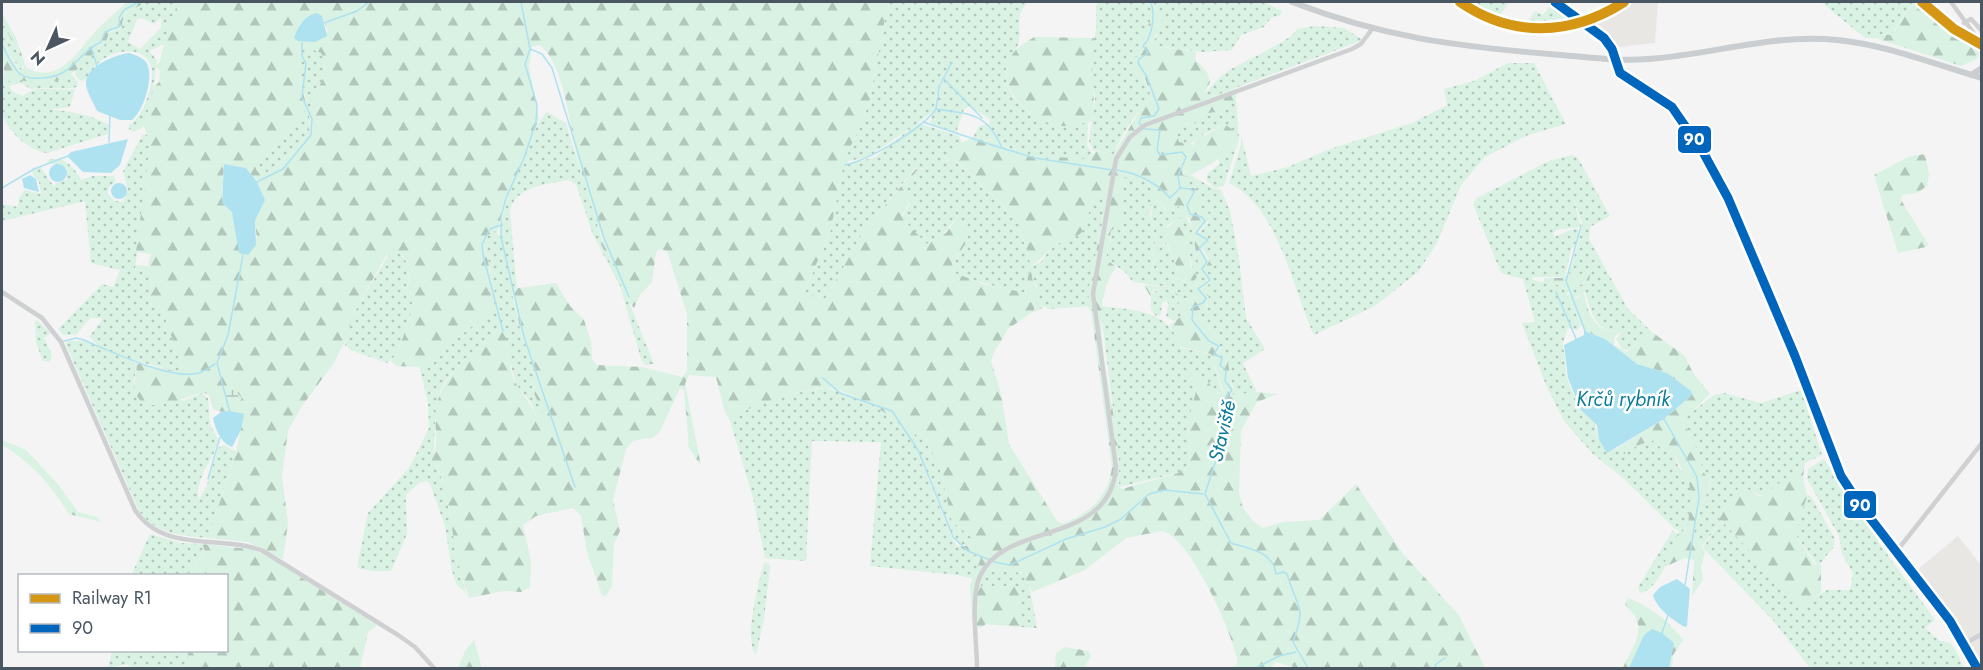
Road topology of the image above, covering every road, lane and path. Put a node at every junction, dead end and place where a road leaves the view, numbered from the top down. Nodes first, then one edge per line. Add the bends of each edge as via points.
1 (1292, 2) edge
2 (1555, 2) edge
3 (1951, 2) edge
4 (1964, 23) junction
5 (1372, 29) junction
6 (1982, 31) edge
7 (1982, 52) edge
8 (1614, 59) junction
9 (1982, 68) edge
10 (1971, 75) junction
11 (1982, 78) edge
12 (2, 292) edge
13 (1982, 443) edge
14 (1896, 552) junction
15 (1982, 634) edge
16 (1964, 644) junction
17 (434, 669) edge
18 (977, 669) edge
19 (1977, 669) edge

1 - 5 main road
2 - 8 street via 1604,38
3 - 4 street
4 - 6 street via 1971,20
4 - 7 street via 1975,35
5 - 8 main road via 1458,46
5 - 18 street via 1361,45 1145,125 1125,143 1116,159 1093,287 1116,468 1114,483 1110,495 1090,515 1006,550 984,568 976,592
8 - 10 main road via 1682,56 1775,40 1835,39 1898,52
8 - 14 street via 1623,76 1672,107 1703,152 1737,219 1838,469 1860,506
9 - 10 main road
10 - 11 main road
12 - 17 street via 42,318 57,336 135,510 149,527 176,538 240,544 263,552 398,635
13 - 14 street
14 - 16 street
15 - 16 street
16 - 19 street

